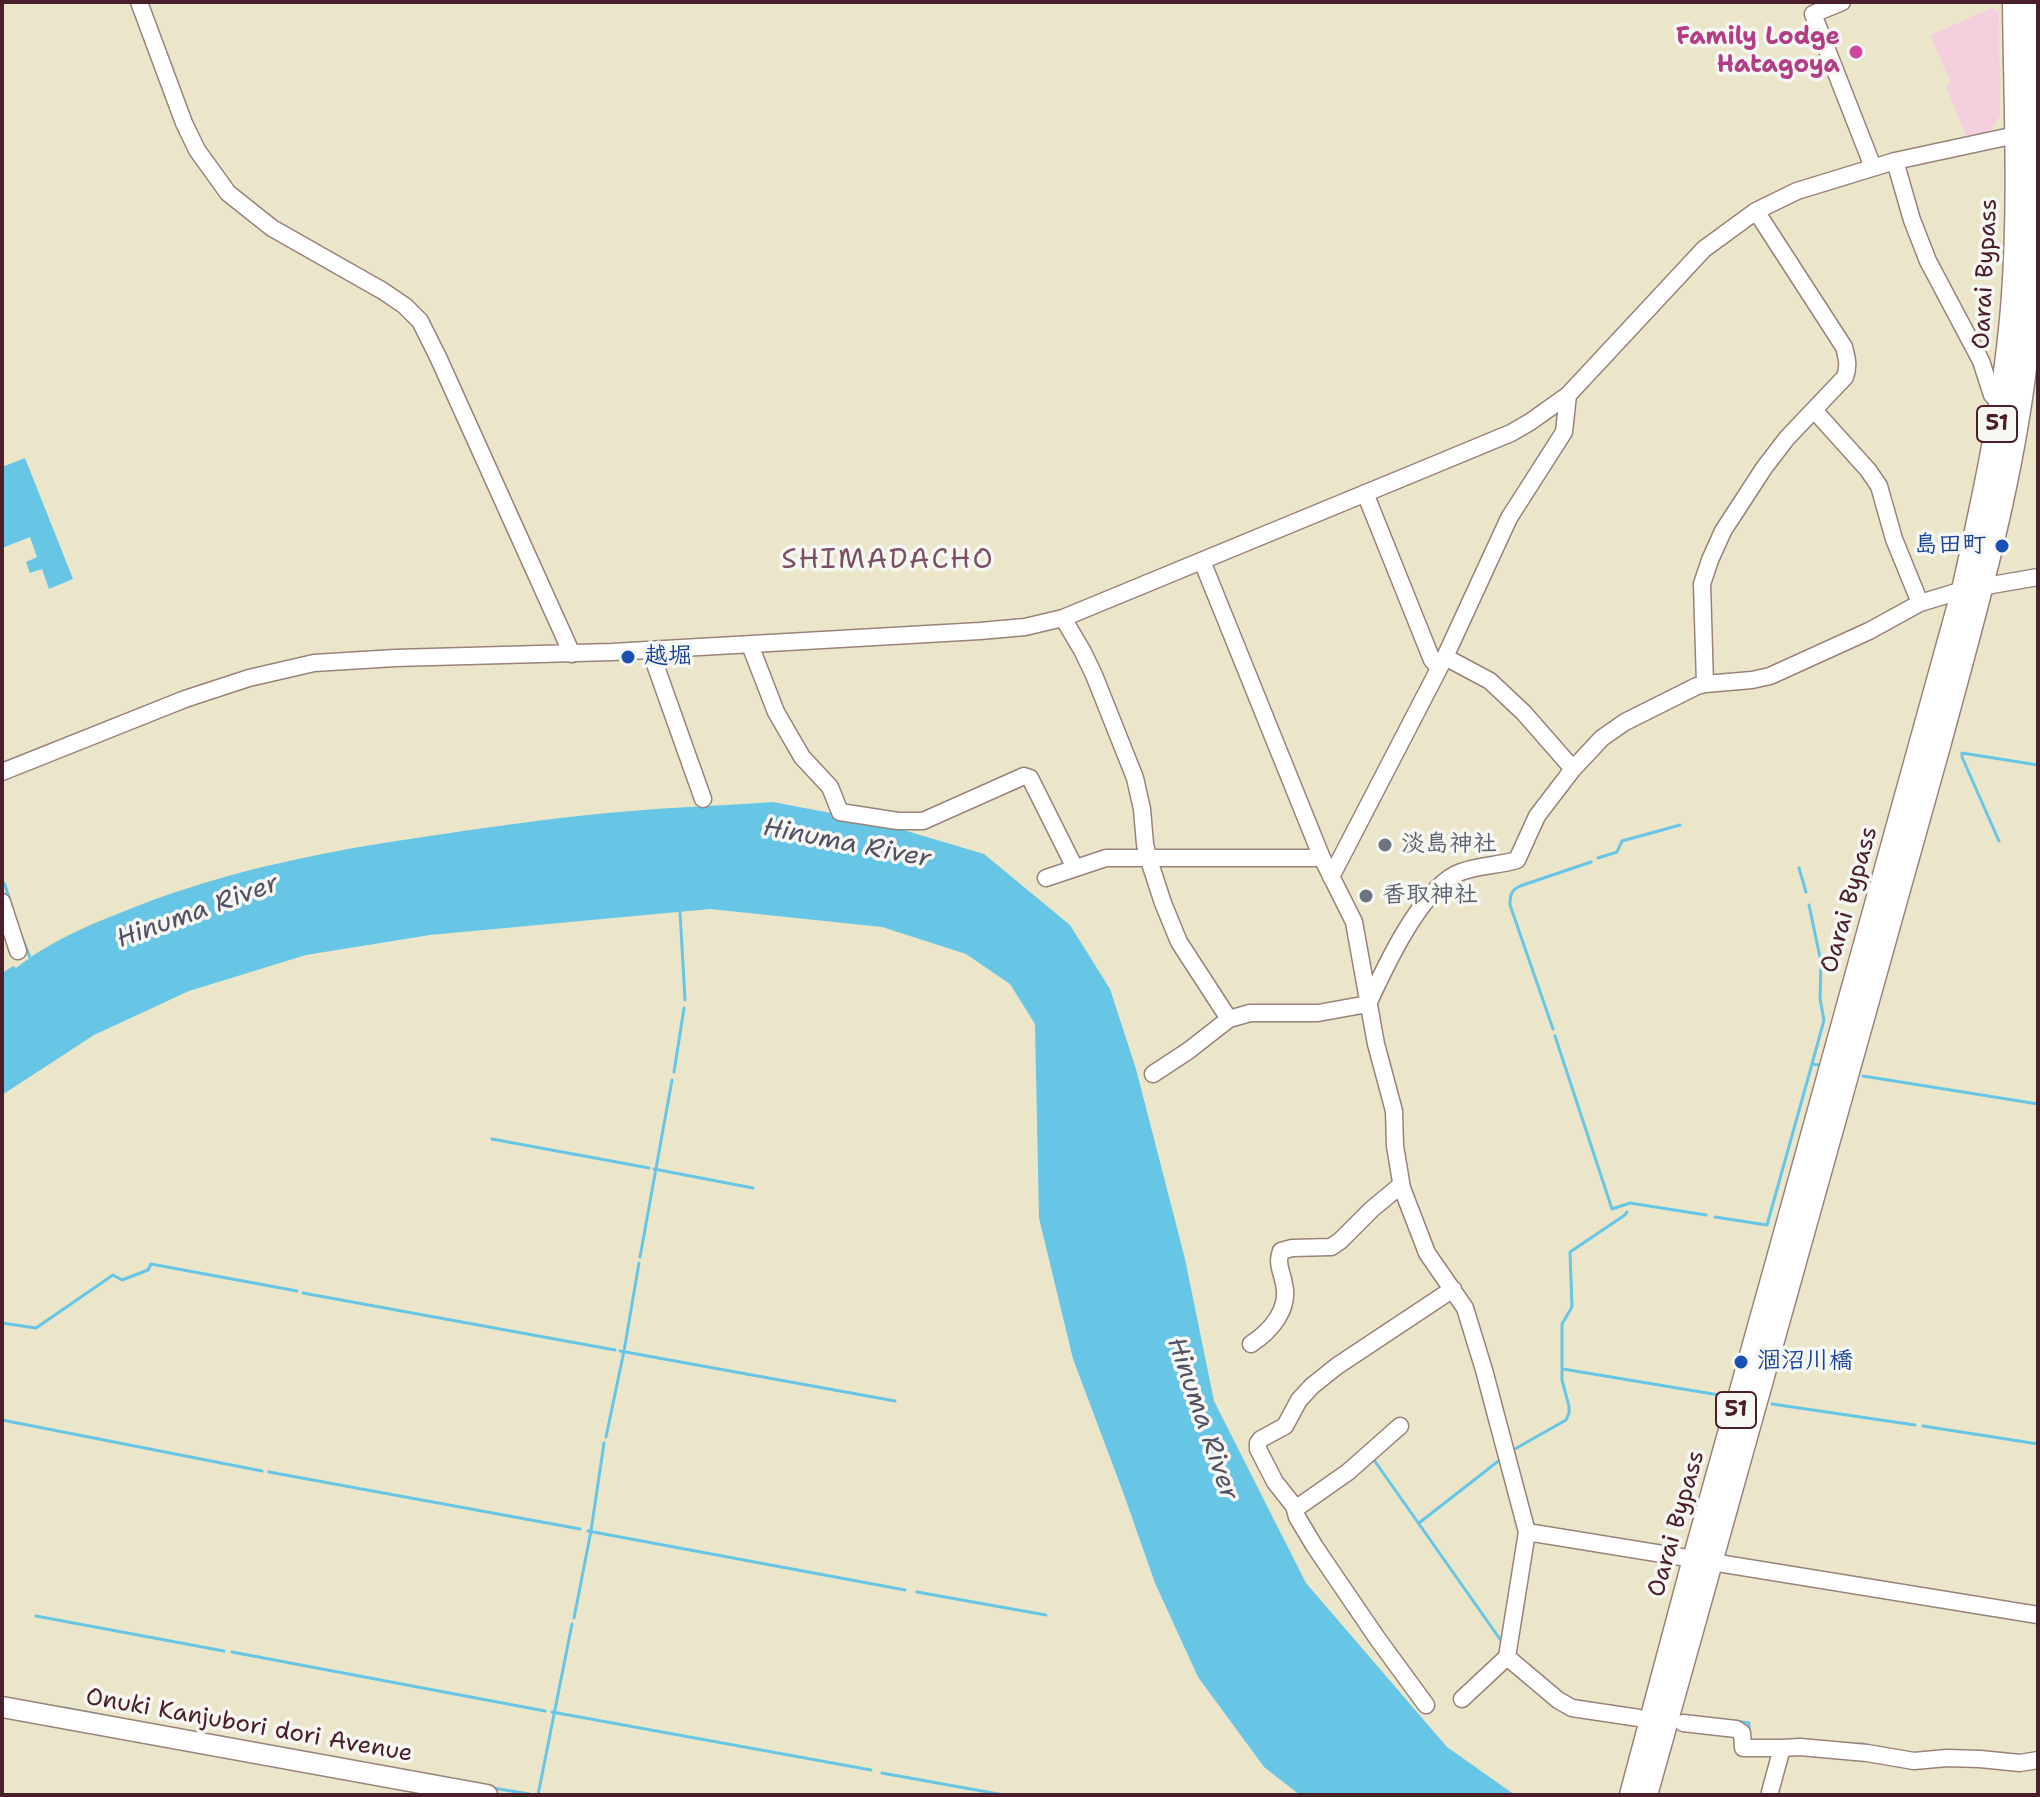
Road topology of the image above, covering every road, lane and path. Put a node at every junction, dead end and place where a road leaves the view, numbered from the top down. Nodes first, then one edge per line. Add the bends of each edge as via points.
1 (139, 2) edge
2 (1842, 2) edge
3 (2014, 2) edge
4 (2034, 2) edge
5 (2029, 131) edge
6 (1895, 161) junction
7 (1873, 167) junction
8 (1756, 211) junction
9 (1568, 395) junction
10 (2001, 403) junction
11 (1814, 410) junction
12 (1365, 493) junction
13 (1202, 561) junction
14 (2038, 577) edge
15 (1973, 588) junction
16 (1920, 603) junction
17 (1063, 618) junction
18 (750, 645) junction
19 (650, 650) junction
20 (572, 654) junction
21 (1442, 662) junction
22 (1705, 684) junction
23 (1573, 769) junction
24 (2, 772) edge
25 (703, 799) dead end
26 (1148, 857) junction
27 (1322, 858) junction
28 (1075, 868) junction
29 (1331, 877) junction
30 (1046, 878) dead end
31 (2, 902) edge
32 (18, 951) dead end
33 (1368, 1004) junction
34 (1229, 1019) junction
35 (1153, 1074) dead end
36 (1401, 1185) junction
37 (1453, 1289) junction
38 (1251, 1344) dead end
39 (1400, 1426) dead end
40 (1294, 1506) junction
41 (1527, 1532) junction
42 (1703, 1560) junction
43 (2038, 1615) edge
44 (1507, 1657) junction
45 (1462, 1699) dead end
46 (1426, 1705) dead end
47 (6, 1708) edge
48 (1639, 1718) dead end
49 (1683, 1723) dead end
50 (1782, 1748) junction
51 (2038, 1760) edge
52 (487, 1795) edge
53 (1631, 1795) edge
54 (1646, 1795) edge
55 (1771, 1795) edge

1 - 20 street via 184,123 228,193 272,228 383,291 420,321
2 - 7 street via 1813,14
3 - 5 highway, Oarai Bypass / 51
4 - 5 highway, Oarai Bypass / 51
5 - 6 street
5 - 10 highway, Oarai Bypass / 51
5 - 15 highway, Oarai Bypass / 51 via 2034,233 2026,361 2004,487
6 - 7 street
6 - 10 street via 1928,261 1981,361 1992,395
7 - 8 street via 1797,191
8 - 9 street via 1704,249
8 - 11 street via 1848,359 1845,377
9 - 12 street via 1511,433
9 - 21 street via 1564,432 1509,518
10 - 15 highway, Oarai Bypass / 51
11 - 16 street via 1879,486
11 - 22 street via 1764,468 1710,560 1702,584
12 - 13 street
12 - 21 street via 1432,660
13 - 17 street
13 - 27 street
14 - 15 street
15 - 16 street
15 - 42 highway, Oarai Bypass / 51
15 - 42 highway, Oarai Bypass / 51 via 1720,1531
16 - 22 street via 1770,676
17 - 18 street via 1006,630
17 - 26 street via 1089,663 1135,778
18 - 19 street
18 - 28 street via 776,712 802,757 830,787 840,812 923,821 1024,776 1030,778
19 - 20 street
19 - 25 street
20 - 24 street via 314,663 185,699
21 - 23 street via 1490,681
21 - 29 street
22 - 23 street via 1625,722
23 - 33 street via 1537,816 1517,860 1455,874 1424,903
26 - 27 street
26 - 28 street via 1106,858
26 - 34 street via 1179,942
27 - 29 street
28 - 30 street
29 - 33 street via 1354,922
31 - 32 street
33 - 34 street
33 - 36 street via 1394,1111
34 - 35 street
36 - 37 street via 1427,1253
36 - 38 street via 1331,1247 1281,1251 1286,1299 1272,1327
37 - 40 street via 1312,1386 1285,1426 1258,1443 1275,1482
37 - 41 street via 1465,1308 1484,1370
39 - 40 street via 1348,1472
40 - 46 street via 1315,1547
41 - 42 street
41 - 44 street
42 - 43 street
42 - 53 highway, Oarai Bypass / 51
42 - 54 highway, Oarai Bypass / 51
44 - 45 street
44 - 48 street via 1572,1708
47 - 52 main road, Onuki Kanjubori dori Avenue
49 - 50 street via 1736,1729 1742,1733 1743,1748
50 - 51 street via 1914,1761
50 - 55 street

